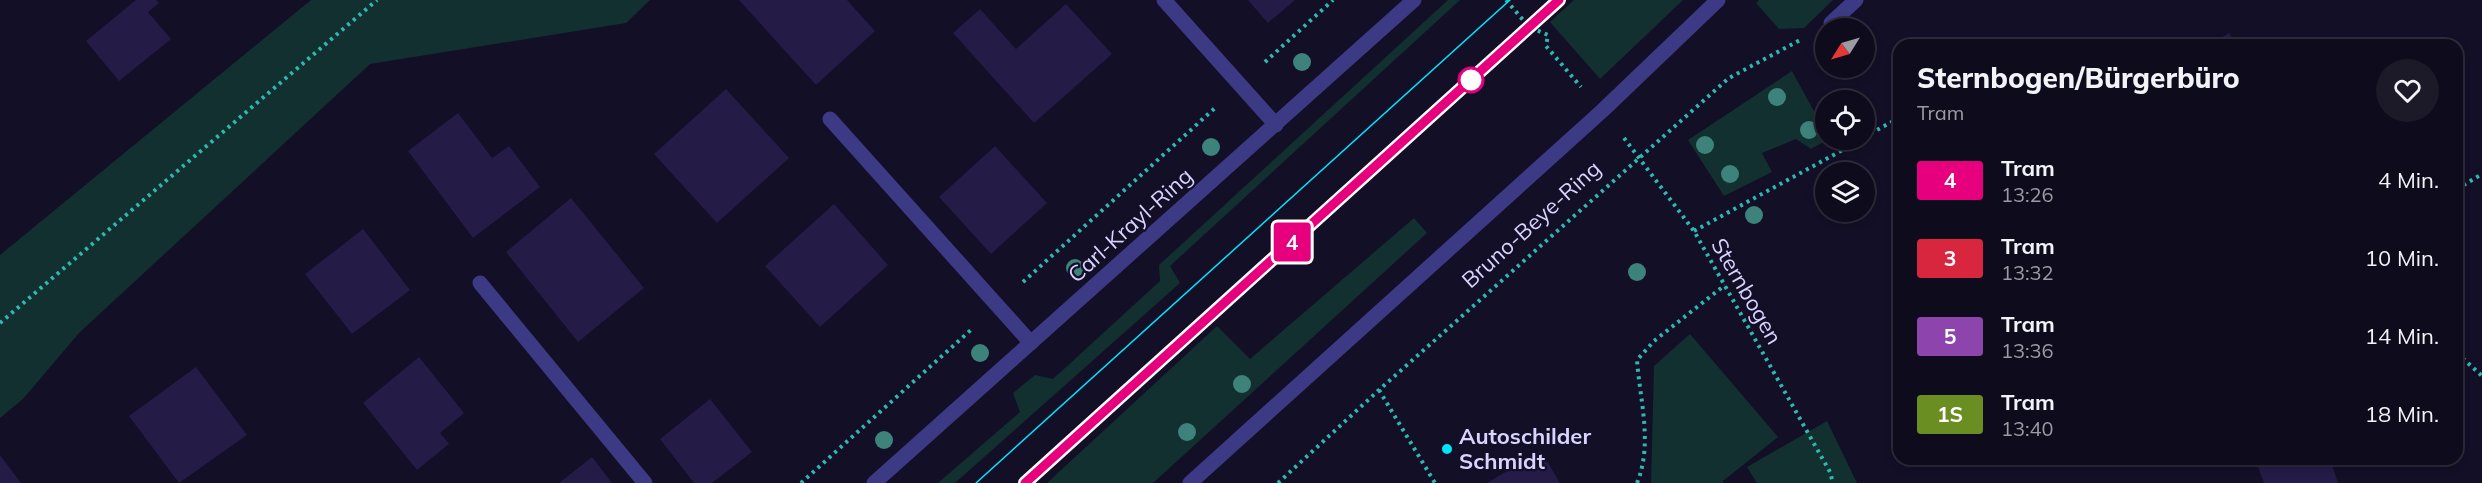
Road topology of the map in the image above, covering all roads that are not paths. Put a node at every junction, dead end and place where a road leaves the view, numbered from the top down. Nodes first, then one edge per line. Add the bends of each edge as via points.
1 (1164, 0) edge
2 (1414, 0) edge
3 (1718, 0) edge
4 (1856, 0) edge
5 (1836, 18) edge
6 (830, 119) dead end
7 (1276, 125) junction
8 (480, 283) dead end
9 (1031, 343) junction
10 (645, 483) edge
11 (874, 483) edge
12 (1190, 483) edge

1 - 7 street
2 - 7 street, Carl-Krayl-Ring
3 - 12 street, Bruno-Beye-Ring via 1602,111
4 - 5 street
6 - 9 street
7 - 9 street, Carl-Krayl-Ring
8 - 10 street
9 - 11 street, Carl-Krayl-Ring

